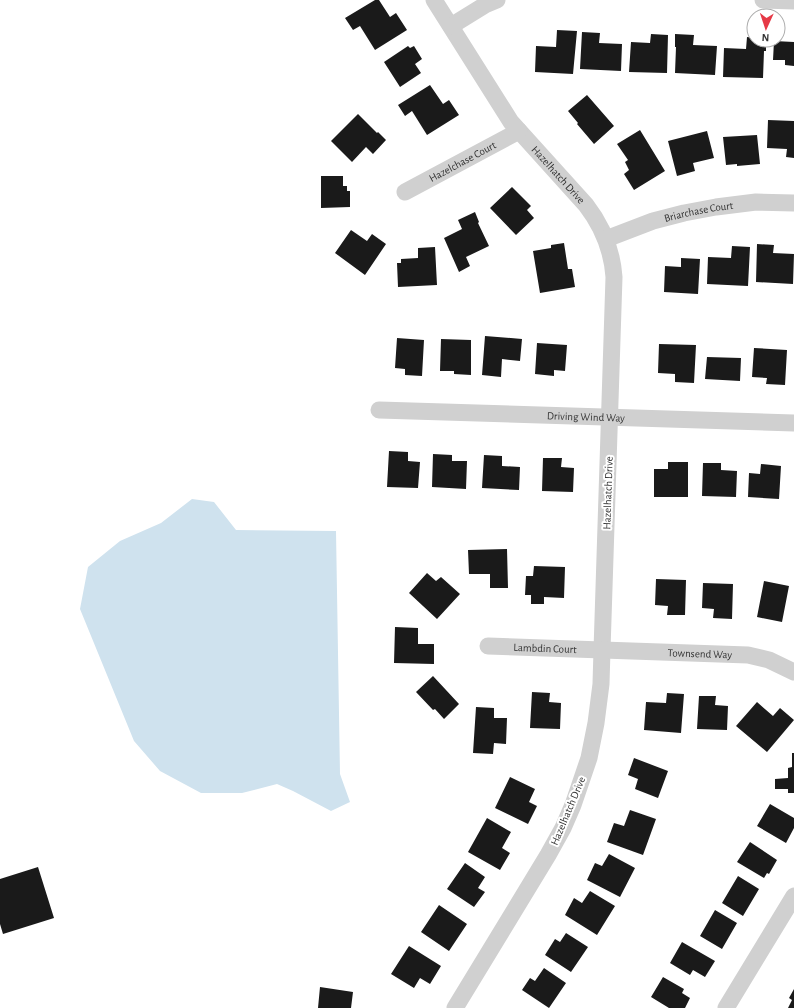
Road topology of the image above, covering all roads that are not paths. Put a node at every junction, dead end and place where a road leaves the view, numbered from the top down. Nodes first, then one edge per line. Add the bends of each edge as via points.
1 (434, 0) edge
2 (497, 0) edge
3 (763, 0) edge
4 (794, 1) edge
5 (451, 26) junction
6 (518, 132) junction
7 (405, 192) dead end
8 (794, 203) edge
9 (606, 240) junction
10 (379, 410) dead end
11 (610, 418) junction
12 (794, 424) edge
13 (488, 646) dead end
14 (602, 650) junction
15 (794, 672) edge
16 (794, 896) edge
17 (455, 1008) edge
18 (726, 1008) edge

1 - 5 street, Hazelhatch Drive
2 - 5 street
3 - 4 street
5 - 6 street, Hazelhatch Drive
6 - 7 street, Hazelchase Court
6 - 9 street, Hazelhatch Drive via 586,205
8 - 9 street, Briarchase Court via 756,202 684,213 653,221
9 - 11 street, Hazelhatch Drive via 613,262 614,277
10 - 11 street, Driving Wind Way
11 - 12 street, Driving Wind Way
11 - 14 street, Hazelhatch Drive
13 - 14 street, Lambdin Court
14 - 15 street, Townsend Way via 748,655 769,660
14 - 17 street, Hazelhatch Drive via 596,723 589,758 573,805 546,860
16 - 18 street

